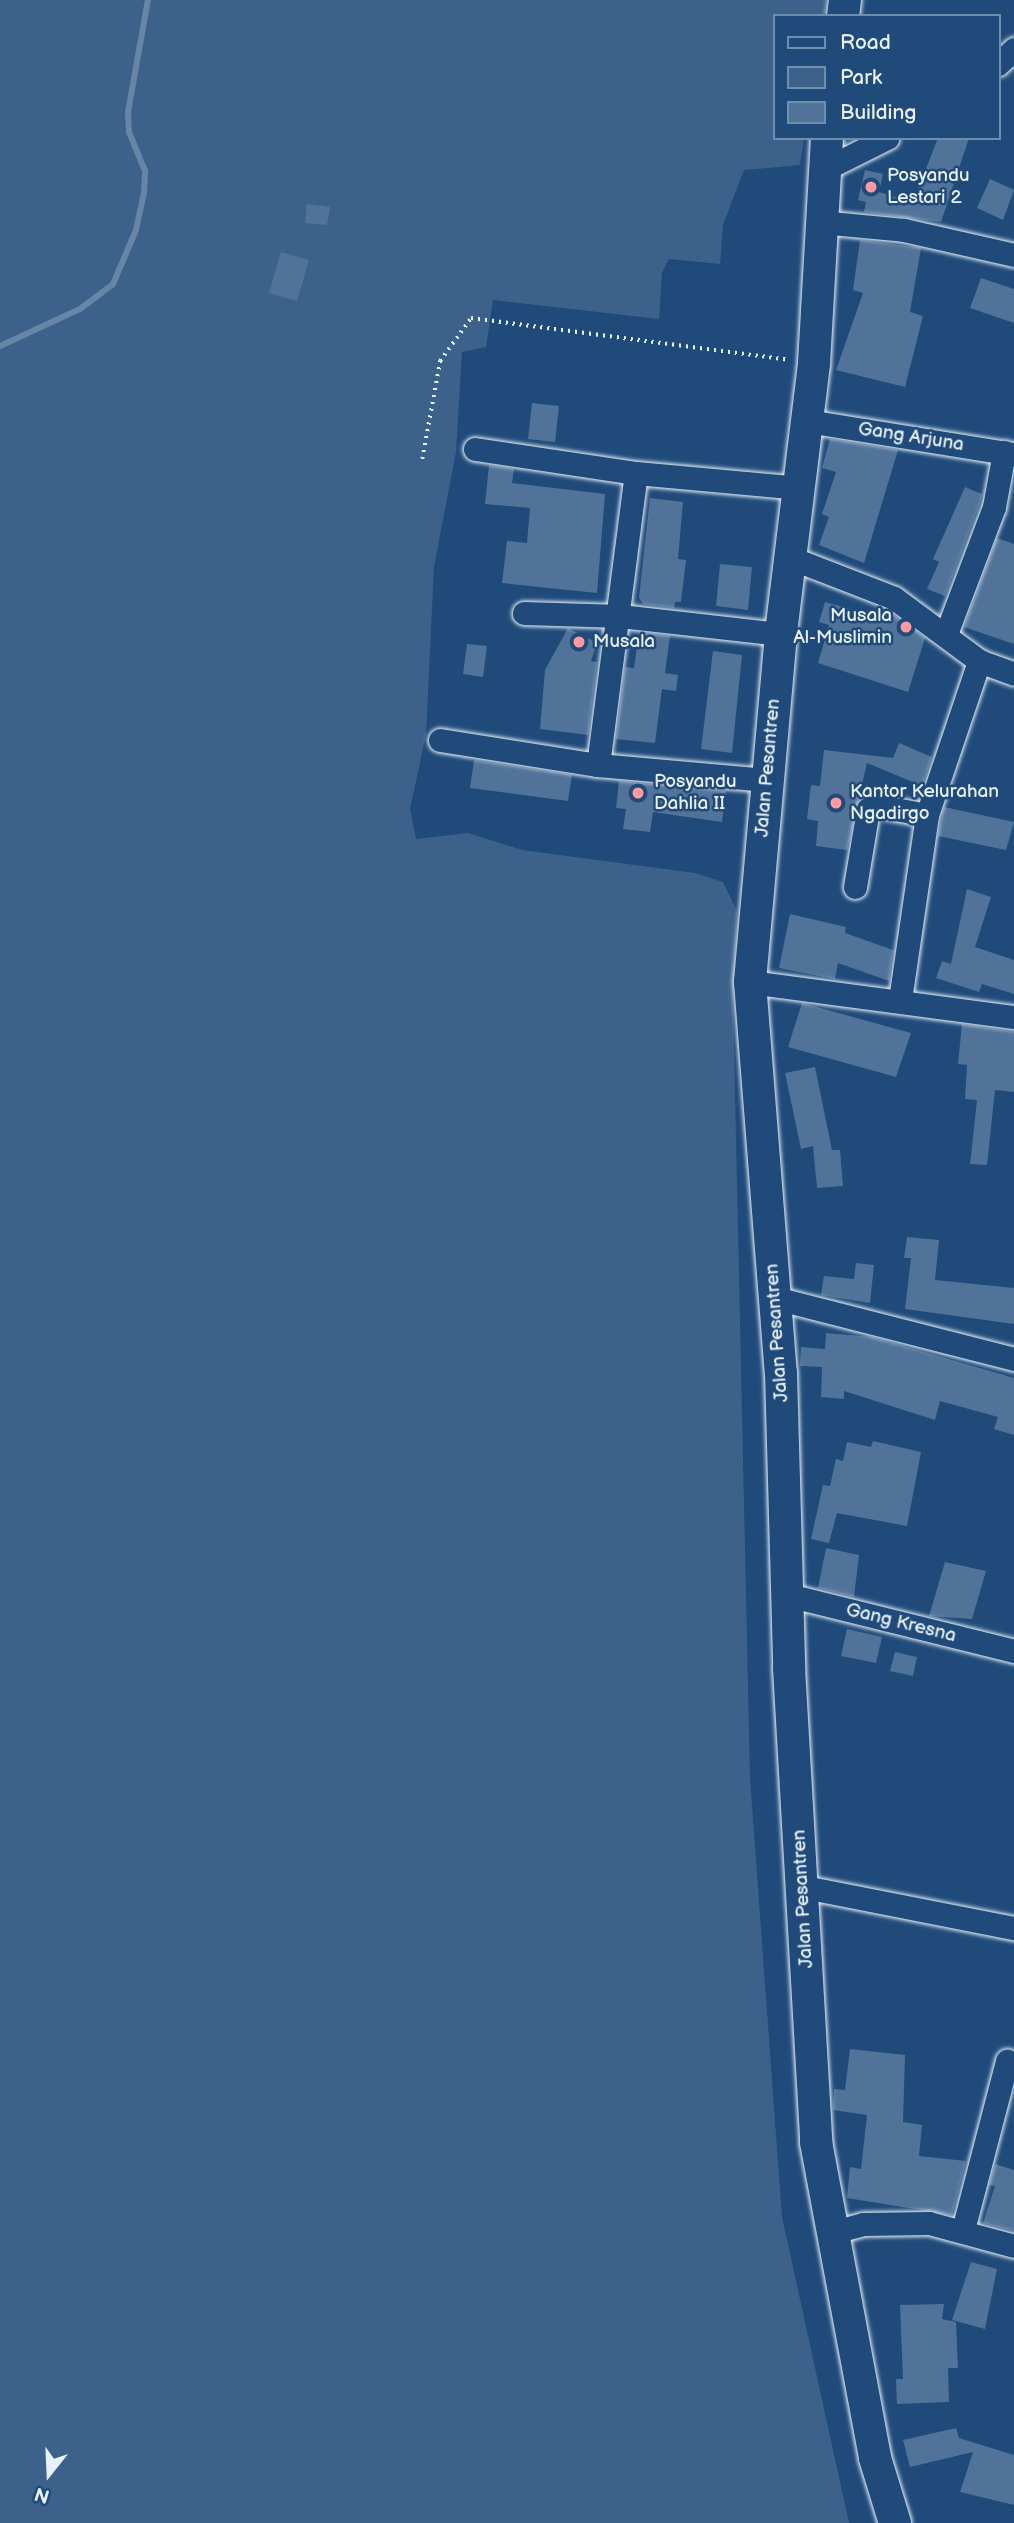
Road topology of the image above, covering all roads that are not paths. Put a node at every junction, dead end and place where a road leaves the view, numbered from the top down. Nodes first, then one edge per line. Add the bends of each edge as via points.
1 (1014, 49) edge
2 (1000, 62) edge
3 (827, 140) edge
4 (883, 140) edge
5 (823, 170) junction
6 (820, 222) junction
7 (1014, 255) edge
8 (807, 421) junction
9 (475, 449) dead end
10 (1009, 453) edge
11 (636, 473) junction
12 (800, 488) junction
13 (792, 558) junction
14 (524, 613) dead end
15 (620, 616) junction
16 (781, 634) junction
17 (946, 634) junction
18 (979, 661) junction
19 (1014, 674) edge
20 (440, 740) dead end
21 (598, 765) junction
22 (766, 780) junction
23 (927, 815) junction
24 (855, 887) dead end
25 (750, 982) junction
26 (900, 1001) junction
27 (1014, 1017) edge
28 (775, 1298) junction
29 (1014, 1359) edge
30 (788, 1595) junction
31 (1014, 1651) edge
32 (799, 1886) junction
33 (1014, 1928) edge
34 (1007, 2061) dead end
35 (963, 2230) junction
36 (830, 2233) junction
37 (1014, 2246) edge
38 (895, 2523) edge

1 - 2 street
3 - 5 main road, Jalan Pesantren
4 - 5 street
5 - 6 main road, Jalan Pesantren
6 - 7 street via 904,230
6 - 8 main road, Jalan Pesantren
8 - 10 street, Gang Arjuna
8 - 12 main road, Jalan Pesantren
9 - 11 street
10 - 17 street
11 - 12 street
11 - 15 street
12 - 13 main road, Jalan Pesantren
13 - 16 main road, Jalan Pesantren
13 - 17 street via 883,593
14 - 15 street
15 - 16 street
15 - 21 street
16 - 22 main road, Jalan Pesantren
17 - 18 street
18 - 19 street
18 - 23 street
20 - 21 street
21 - 22 street
22 - 25 main road, Jalan Pesantren
23 - 24 street via 879,806 868,809
23 - 26 street
25 - 26 street
25 - 28 main road, Jalan Pesantren
26 - 27 street
28 - 29 street
28 - 30 main road, Jalan Pesantren
30 - 31 street, Gang Kresna
30 - 32 main road, Jalan Pesantren
32 - 33 street
32 - 36 main road, Jalan Pesantren via 816,2142
34 - 35 street
35 - 36 street via 893,2223
35 - 37 street
36 - 38 main road, Jalan Pesantren via 876,2458

